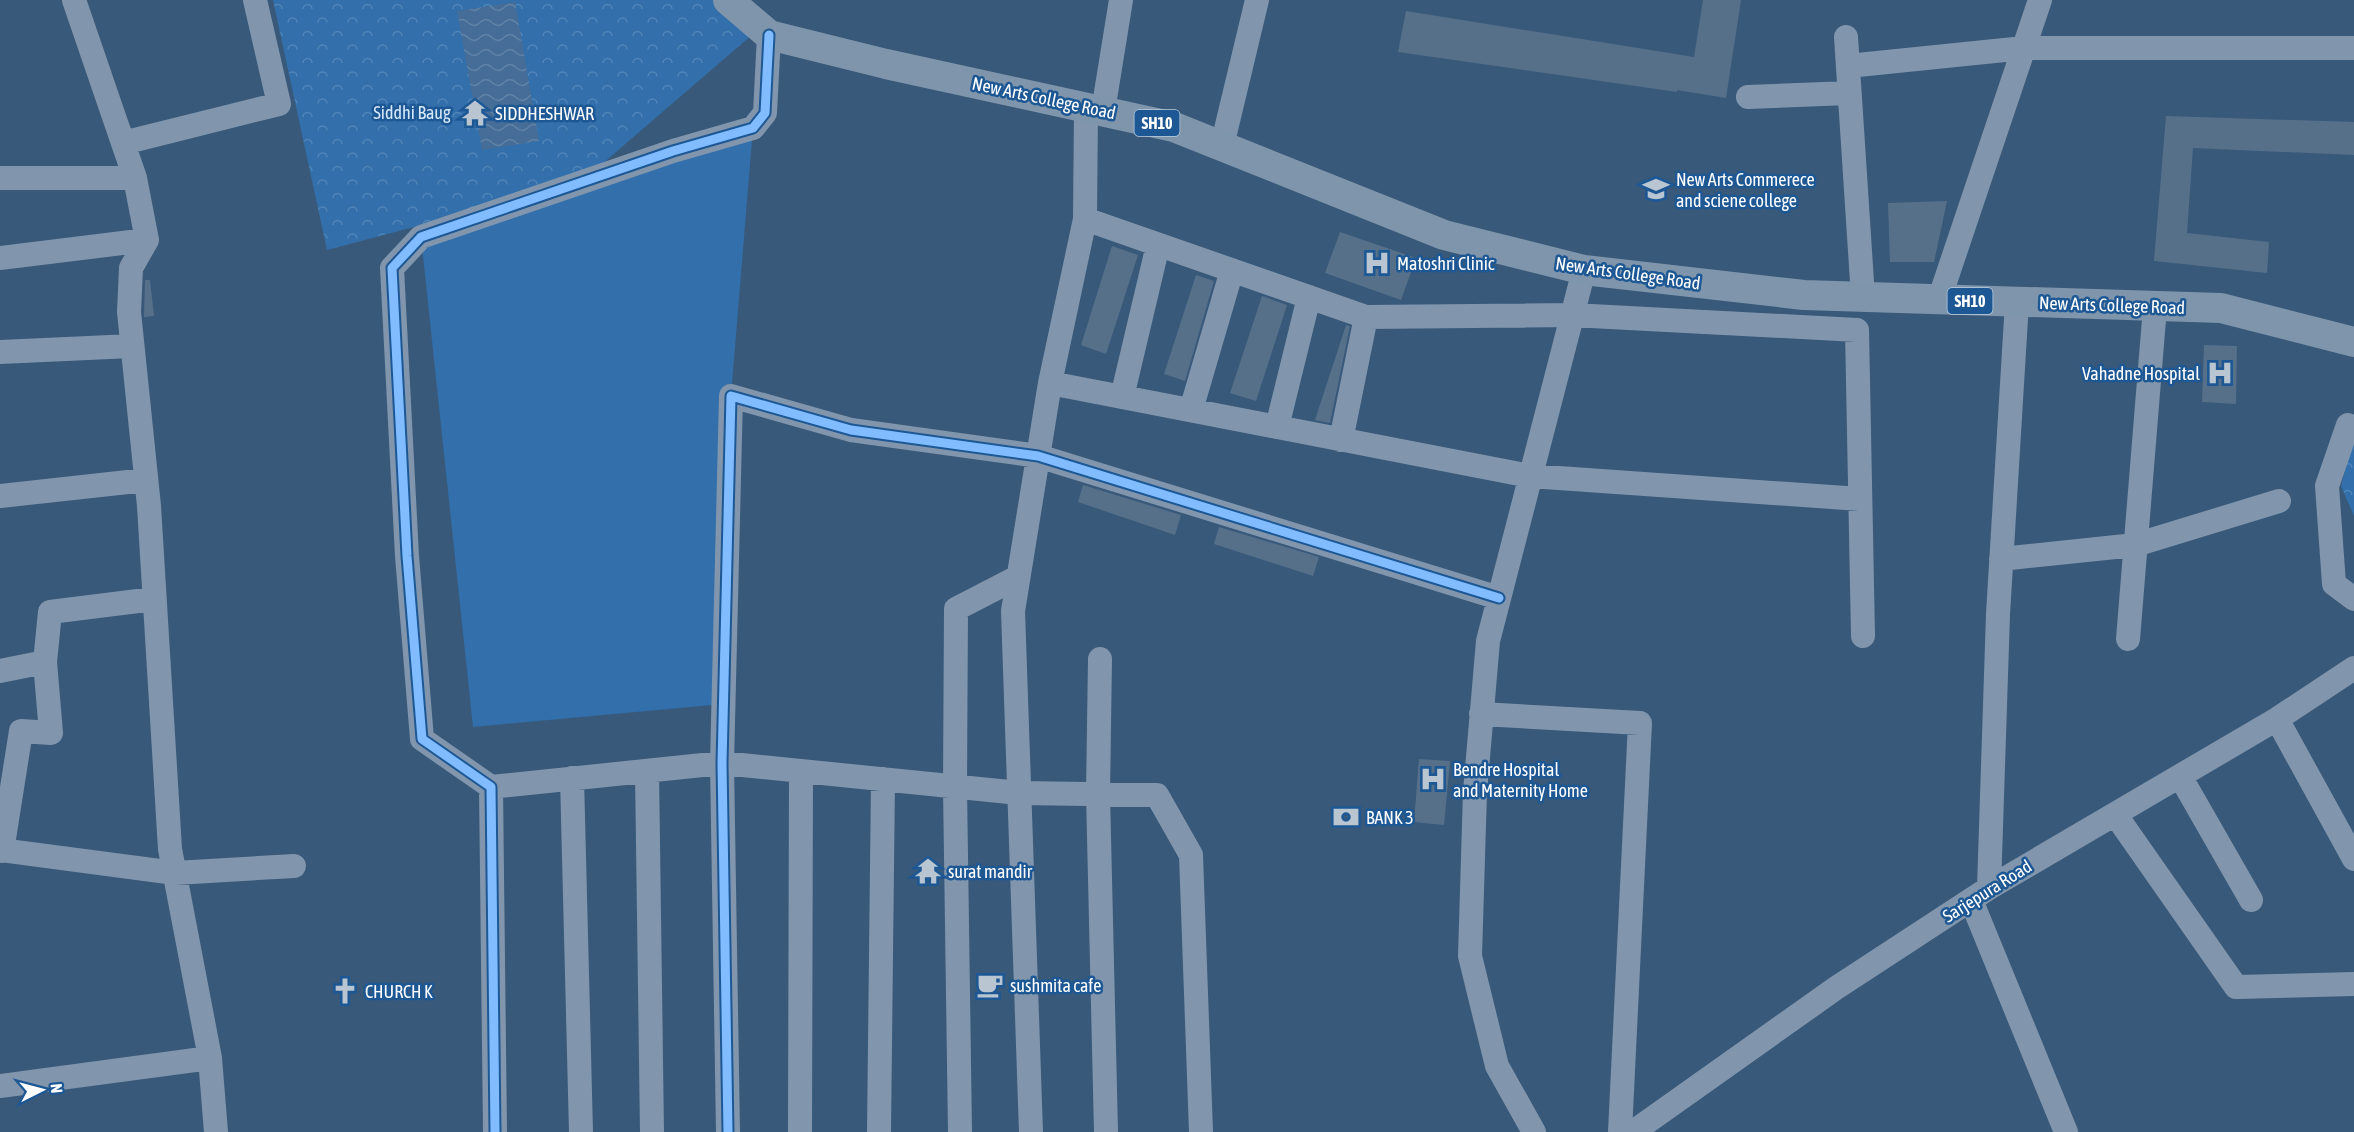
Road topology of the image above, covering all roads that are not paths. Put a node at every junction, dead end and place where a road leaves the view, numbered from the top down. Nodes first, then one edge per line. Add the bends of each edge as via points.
1 (74, 0) edge
2 (255, 0) edge
3 (728, 0) edge
4 (1121, 0) edge
5 (1257, 0) edge
6 (2040, 0) edge
7 (769, 35) junction
8 (1846, 37) dead end
9 (2024, 48) junction
10 (2354, 48) edge
11 (1848, 66) junction
12 (1850, 93) junction
13 (1748, 97) dead end
14 (1094, 109) junction
15 (123, 143) junction
16 (1222, 146) junction
17 (0, 178) edge
18 (135, 178) junction
19 (1085, 219) junction
20 (147, 240) junction
21 (1158, 245) junction
22 (0, 258) edge
23 (1232, 270) junction
24 (1584, 270) junction
25 (1309, 297) junction
26 (1863, 297) junction
27 (1939, 300) junction
28 (2017, 302) junction
29 (2155, 306) junction
30 (1572, 315) junction
31 (1366, 317) junction
32 (2354, 342) edge
33 (132, 346) junction
34 (0, 352) edge
35 (1050, 383) junction
36 (1122, 397) junction
37 (1191, 410) junction
38 (2348, 424) dead end
39 (1277, 427) junction
40 (1341, 440) junction
41 (1038, 456) junction
42 (1530, 476) junction
43 (146, 480) junction
44 (0, 496) edge
45 (1860, 499) junction
46 (2279, 501) dead end
47 (2135, 545) junction
48 (2001, 559) junction
49 (1018, 578) junction
50 (1499, 598) junction
51 (154, 599) junction
52 (2354, 599) edge
53 (1863, 636) dead end
54 (2128, 639) dead end
55 (1100, 659) dead end
56 (45, 662) junction
57 (2354, 668) edge
58 (0, 670) edge
59 (1481, 714) junction
60 (2277, 719) junction
61 (722, 763) junction
62 (647, 771) junction
63 (801, 771) junction
64 (2180, 776) junction
65 (572, 778) junction
66 (883, 780) junction
67 (491, 787) junction
68 (955, 787) junction
69 (1019, 794) junction
70 (1098, 794) junction
71 (2115, 814) junction
72 (1, 850) edge
73 (2354, 859) edge
74 (294, 866) dead end
75 (175, 873) junction
76 (1980, 894) junction
77 (2251, 900) dead end
78 (2354, 984) edge
79 (210, 1058) junction
80 (0, 1086) edge
81 (216, 1132) edge
82 (495, 1132) edge
83 (580, 1132) edge
84 (652, 1132) edge
85 (728, 1132) edge
86 (800, 1132) edge
87 (879, 1132) edge
88 (960, 1132) edge
89 (1031, 1132) edge
90 (1106, 1132) edge
91 (1202, 1132) edge
92 (1534, 1132) edge
93 (1620, 1132) edge
94 (1633, 1132) edge
95 (2066, 1132) edge

1 - 15 street
2 - 15 street via 279,104
3 - 7 main road, New Arts College Road / SH10
4 - 14 street
5 - 16 street
6 - 9 street
7 - 14 main road, New Arts College Road / SH10
7 - 67 street via 765,113 753,128 673,151 421,237 392,268 406,556 422,739
8 - 11 street
9 - 10 street
9 - 11 street
9 - 27 street
11 - 12 street
12 - 13 street
12 - 26 street
14 - 16 main road, New Arts College Road / SH10 via 1174,127
14 - 19 street
15 - 18 street
16 - 24 main road, New Arts College Road / SH10 via 1444,235
17 - 18 street
18 - 20 street
19 - 21 street
19 - 35 street
20 - 22 street
20 - 33 street via 131,268
21 - 23 street
21 - 36 street
23 - 25 street
23 - 37 street
24 - 26 main road, New Arts College Road / SH10 via 1804,295
24 - 30 street
25 - 31 street
25 - 39 street
26 - 27 main road, New Arts College Road / SH10
27 - 28 main road, New Arts College Road / SH10
28 - 29 main road, New Arts College Road / SH10
28 - 48 street
29 - 32 main road, New Arts College Road / SH10 via 2221,308
29 - 47 street
30 - 31 street
30 - 42 street
30 - 45 street via 1857,330
31 - 40 street
33 - 34 street
33 - 43 street
35 - 36 street
35 - 41 street
36 - 37 street
37 - 39 street
38 - 52 street via 2327,486 2334,584
39 - 40 street
40 - 42 street
41 - 49 street
41 - 50 street
41 - 61 street via 851,430 731,396
42 - 45 street
42 - 50 street
43 - 44 street
43 - 51 street
45 - 53 street
46 - 47 street
47 - 48 street
47 - 54 street
48 - 76 street
49 - 68 street via 956,609
49 - 69 street via 1013,612
50 - 59 street via 1488,641
51 - 56 street via 50,612
51 - 75 street via 170,849
55 - 70 street
56 - 58 street
56 - 72 street via 51,733 21,731
57 - 60 street, Sarjepura Road
59 - 92 street via 1470,956 1497,1066
59 - 93 street via 1640,723
60 - 64 street, Sarjepura Road
60 - 73 street
61 - 62 street
61 - 63 street
61 - 85 street
62 - 65 street
62 - 84 street
63 - 66 street
63 - 86 street
64 - 71 street, Sarjepura Road
64 - 77 street
65 - 67 street
65 - 83 street
66 - 68 street
66 - 87 street
67 - 82 street
68 - 69 street
68 - 88 street
69 - 70 street
69 - 89 street
70 - 90 street
70 - 91 street via 1157,795 1191,855
71 - 76 street, Sarjepura Road
71 - 78 street via 2236,987
72 - 75 street
74 - 75 street
75 - 79 street
76 - 94 street, Sarjepura Road via 1836,988
76 - 95 street
79 - 80 street
79 - 81 street

